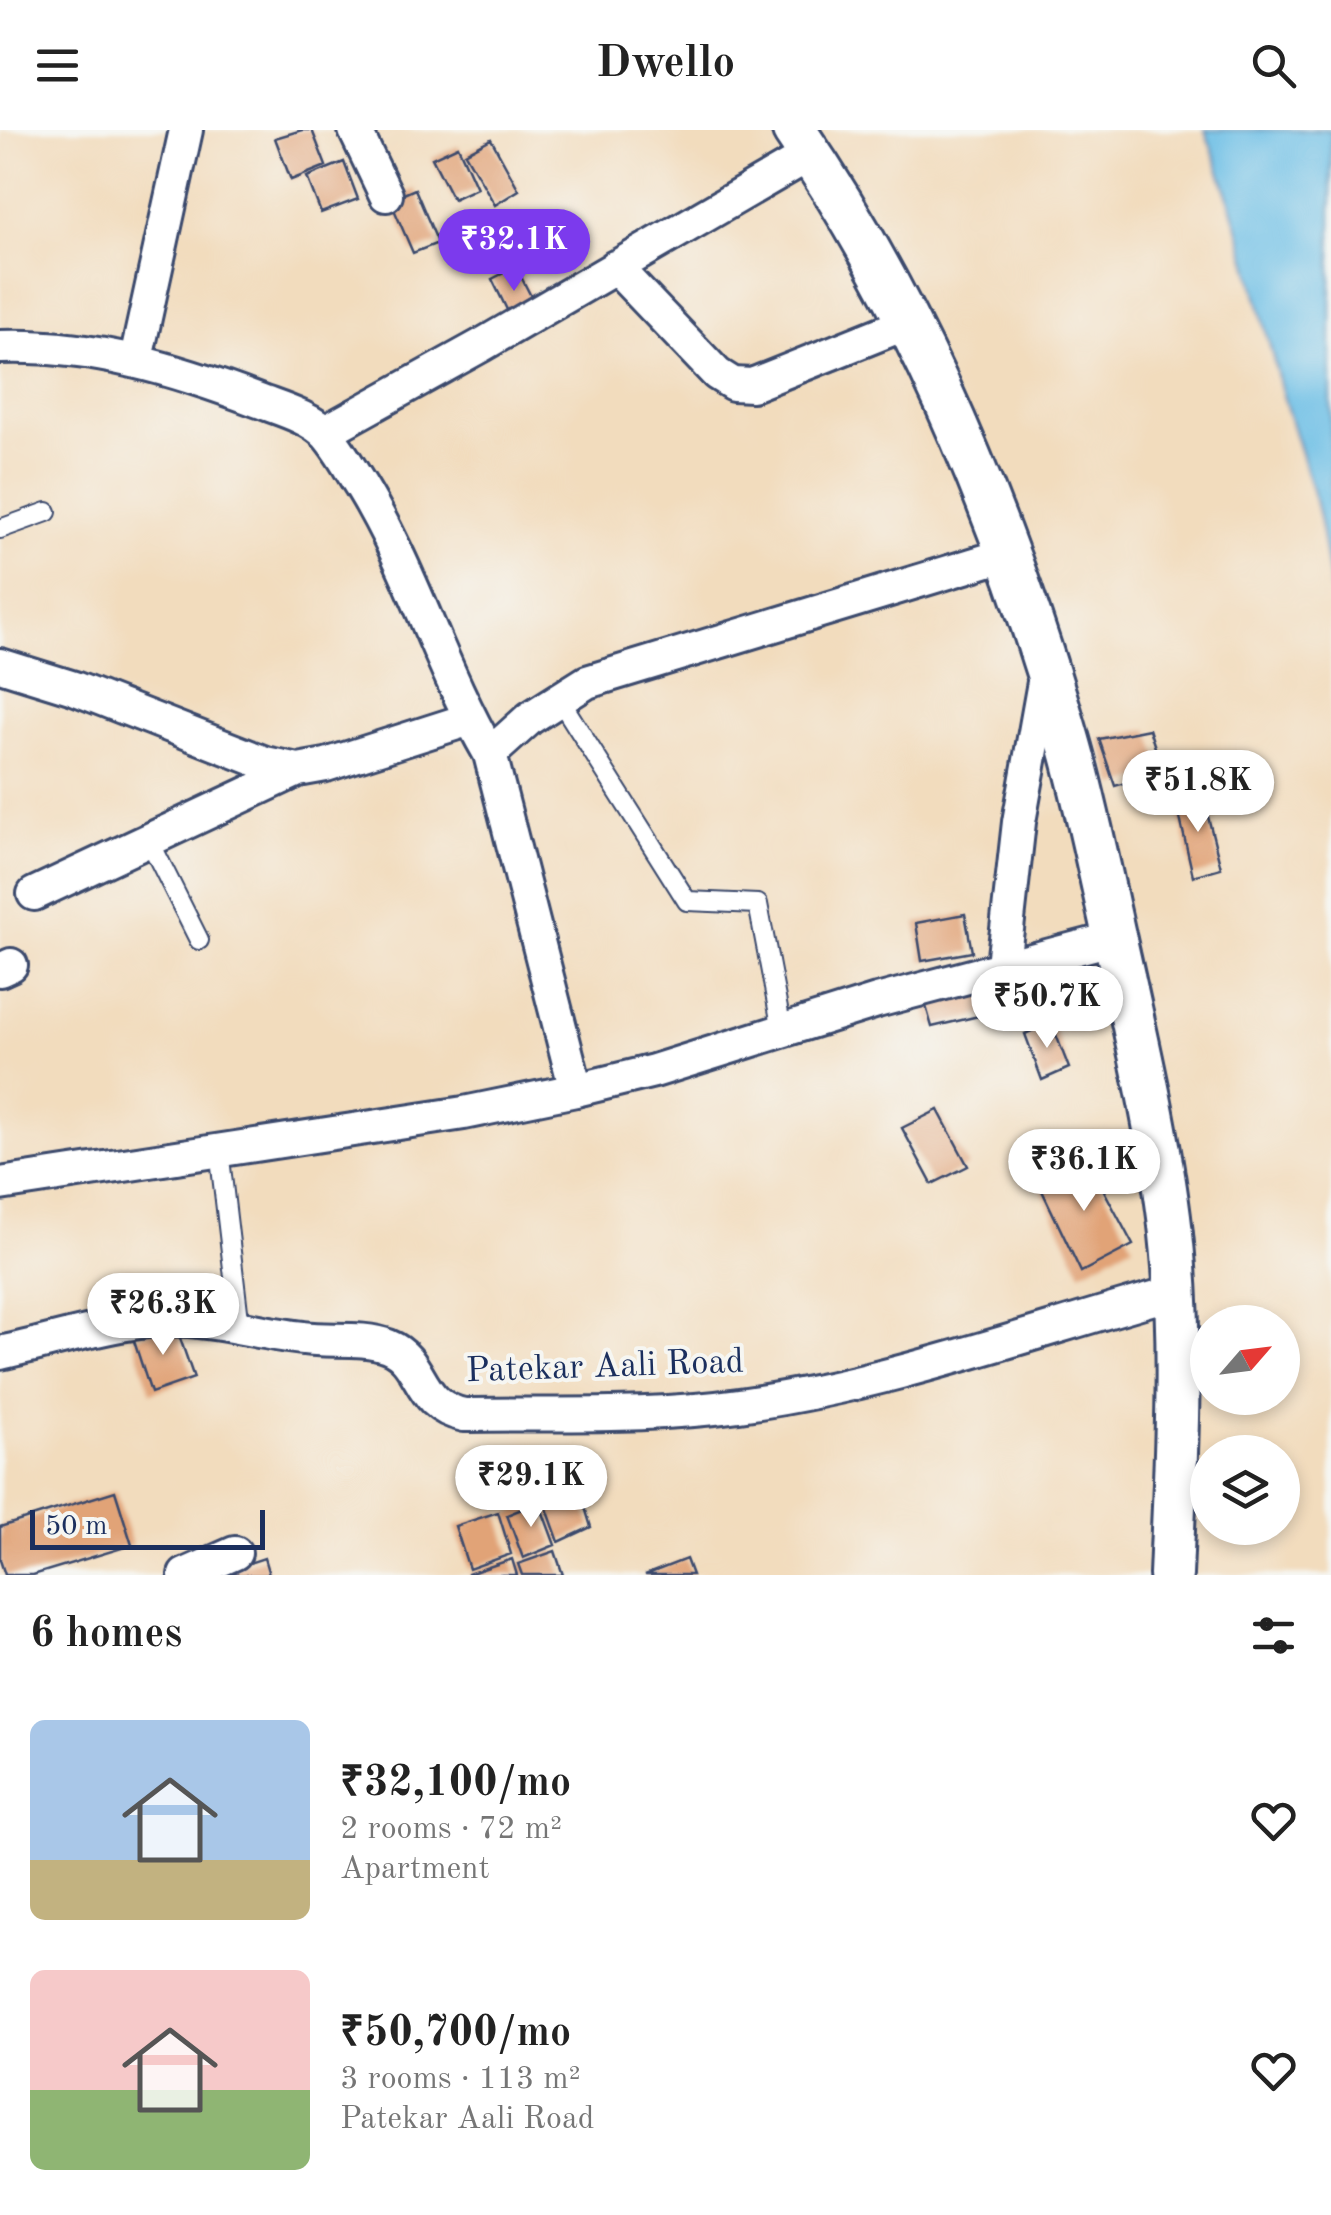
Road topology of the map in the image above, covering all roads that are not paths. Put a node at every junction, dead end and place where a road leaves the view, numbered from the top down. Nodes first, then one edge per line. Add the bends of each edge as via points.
1 (186, 130) edge
2 (355, 130) edge
3 (802, 142) edge
4 (386, 194) dead end
5 (615, 267) junction
6 (907, 323) junction
7 (0, 347) edge
8 (136, 359) junction
9 (325, 432) junction
10 (47, 512) dead end
11 (0, 529) edge
12 (1008, 554) junction
13 (0, 665) edge
14 (1046, 671) junction
15 (558, 697) junction
16 (470, 719) junction
17 (490, 754) junction
18 (298, 770) junction
19 (148, 840) junction
20 (34, 894) dead end
21 (1114, 938) junction
22 (199, 940) dead end
23 (1003, 966) junction
24 (782, 1030) junction
25 (576, 1090) junction
26 (219, 1150) junction
27 (0, 1184) edge
28 (1175, 1292) junction
29 (240, 1328) junction
30 (0, 1352) edge
31 (235, 1552) dead end
32 (185, 1575) edge
33 (1171, 1575) edge

1 - 8 street
2 - 4 street
3 - 5 street
3 - 6 street
5 - 6 street via 733,384 752,384
5 - 9 street
6 - 12 street
7 - 8 street
8 - 9 street via 282,410
9 - 16 street via 404,567
10 - 11 lane
12 - 14 street
12 - 15 street via 588,682
13 - 18 street
14 - 21 street
14 - 23 street
15 - 17 street
15 - 24 lane via 688,901 758,904
16 - 17 street
16 - 18 street
17 - 25 street
18 - 19 street
19 - 20 street
19 - 22 lane
21 - 23 street
21 - 28 street via 1169,1218
23 - 24 street
24 - 25 street
25 - 26 street
26 - 27 street
26 - 29 lane
28 - 29 street, Patekar Aali Road via 828,1390 683,1411 464,1415 445,1411 408,1360 388,1346
28 - 33 street
29 - 30 street, Patekar Aali Road via 150,1320
31 - 32 street

